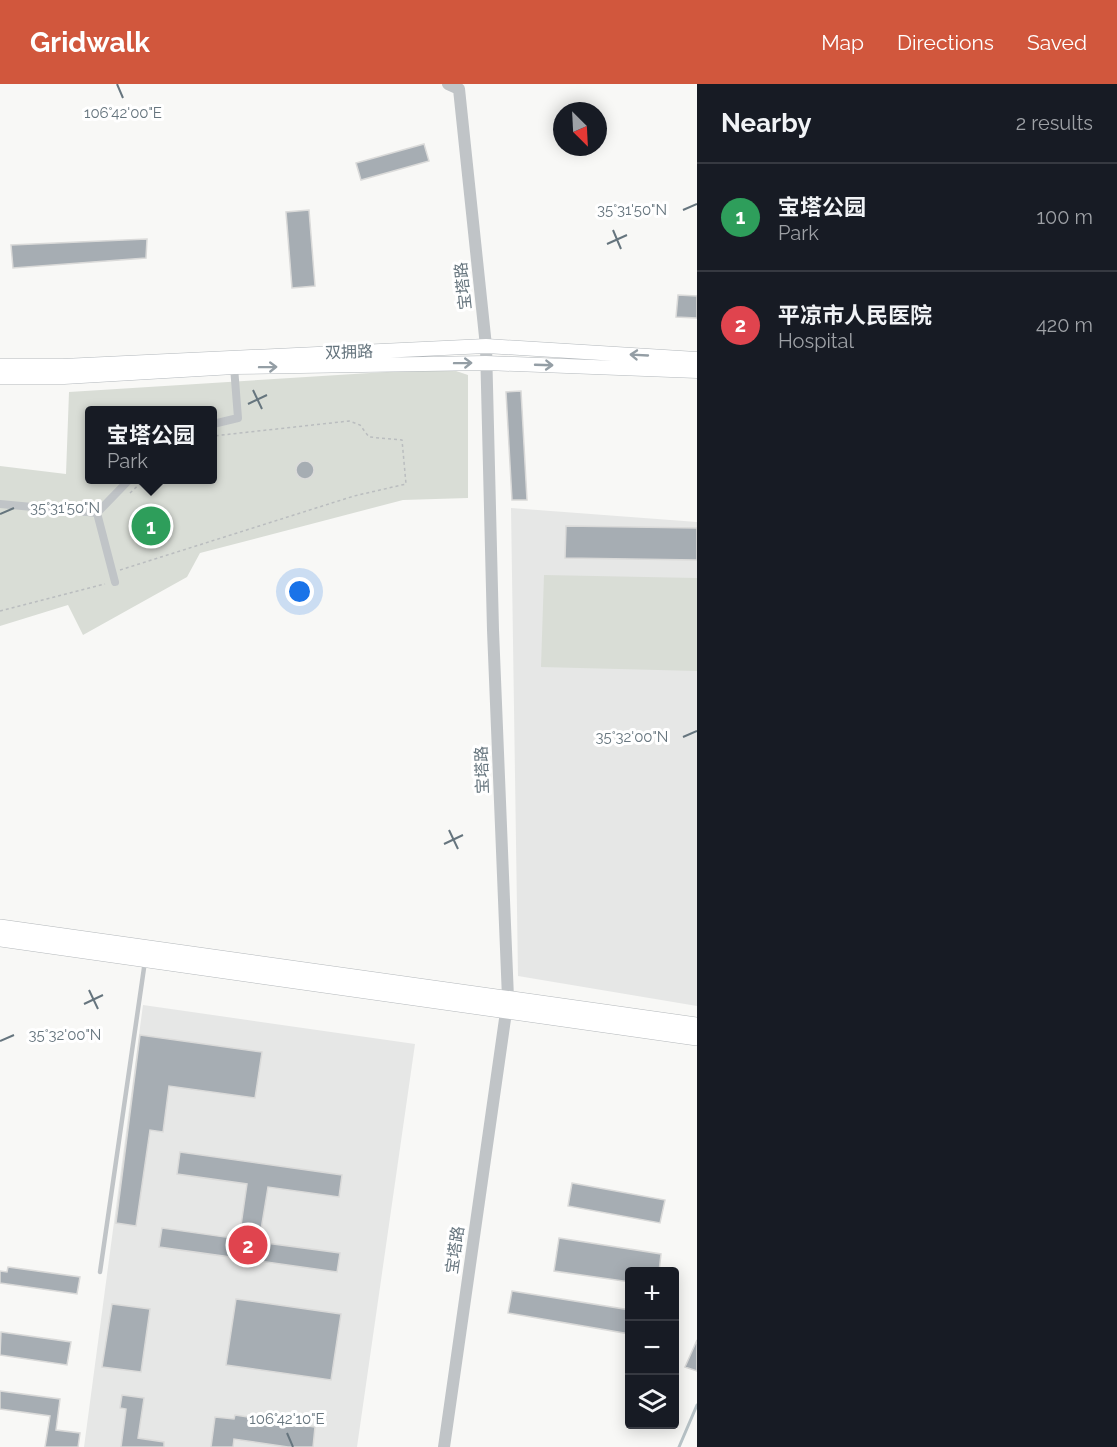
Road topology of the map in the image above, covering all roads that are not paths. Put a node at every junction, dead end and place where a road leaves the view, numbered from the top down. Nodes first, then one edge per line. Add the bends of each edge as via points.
1 (453, 87) edge
2 (486, 346) junction
3 (697, 359) edge
4 (486, 363) junction
5 (0, 366) edge
6 (234, 367) junction
7 (697, 371) edge
8 (0, 376) edge
9 (217, 423) edge
10 (125, 484) edge
11 (0, 504) edge
12 (97, 513) junction
13 (115, 582) road end
14 (0, 927) edge
15 (0, 939) edge
16 (146, 958) junction
17 (291, 973) junction
18 (507, 1003) junction
19 (697, 1025) edge
20 (697, 1038) edge
21 (100, 1272) dead end
22 (444, 1447) edge

1 - 2 street, 宝塔路
3 -> 2 main road, 双拥路
2 - 4 street, 宝塔路
2 - 5 main road, 双拥路
6 -> 4 main road, 双拥路
4 -> 7 main road, 双拥路
4 - 18 street, 宝塔路
6 - 8 main road, 双拥路 via 63,377
6 - 9 street via 238,418
10 - 12 street
11 - 12 street
12 - 13 street
14 - 17 main road
15 - 16 main road
16 - 17 main road
16 - 21 lane
17 - 18 main road
18 - 19 main road
18 - 20 main road
18 - 22 street, 宝塔路

